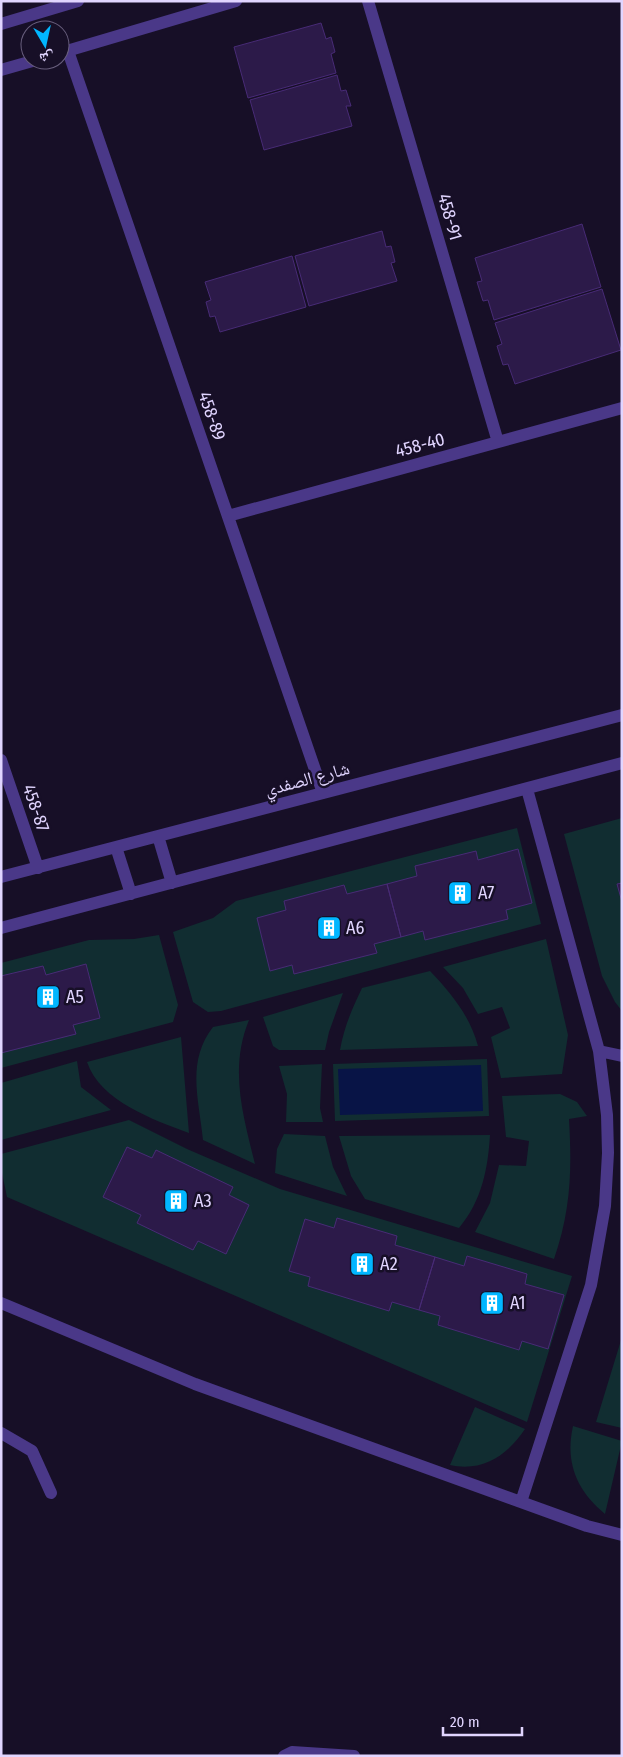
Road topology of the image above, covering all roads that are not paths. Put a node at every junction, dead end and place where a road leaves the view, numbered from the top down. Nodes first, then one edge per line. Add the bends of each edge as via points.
1 (78, 1) edge
2 (236, 1) edge
3 (368, 1) edge
4 (1, 24) edge
5 (70, 50) edge
6 (20, 65) edge
7 (70, 69) edge
8 (1, 70) edge
9 (622, 408) edge
10 (498, 442) junction
11 (228, 516) junction
12 (622, 715) edge
13 (1, 760) edge
14 (622, 763) edge
15 (527, 789) junction
16 (323, 793) junction
17 (158, 836) junction
18 (116, 847) junction
19 (38, 868) junction
20 (1, 877) edge
21 (172, 883) junction
22 (131, 894) junction
23 (1, 928) edge
24 (599, 1051) junction
25 (622, 1056) edge
26 (1, 1303) edge
27 (1, 1433) edge
28 (51, 1493) dead end
29 (521, 1502) junction
30 (622, 1535) edge
31 (284, 1756) edge
32 (354, 1756) edge

1 - 4 street
2 - 5 street
3 - 10 street, 458-91
6 - 8 street
7 - 11 street, 458-89
9 - 10 street, 458-40
10 - 11 street, 458-40
11 - 16 street, 458-89
12 - 16 street, شارع الصفدي
13 - 19 street, 458-87
14 - 15 street
15 - 21 street
15 - 24 street
16 - 17 street, شارع الصفدي
17 - 18 street, شارع الصفدي
17 - 21 street
18 - 19 street, شارع الصفدي
18 - 22 street
19 - 20 street, شارع الصفدي
21 - 22 street
22 - 23 street
24 - 25 street
24 - 29 street via 607,1115 605,1206 591,1285
26 - 29 street via 195,1384
27 - 28 street via 32,1451
29 - 30 street
31 - 32 street via 292,1752

